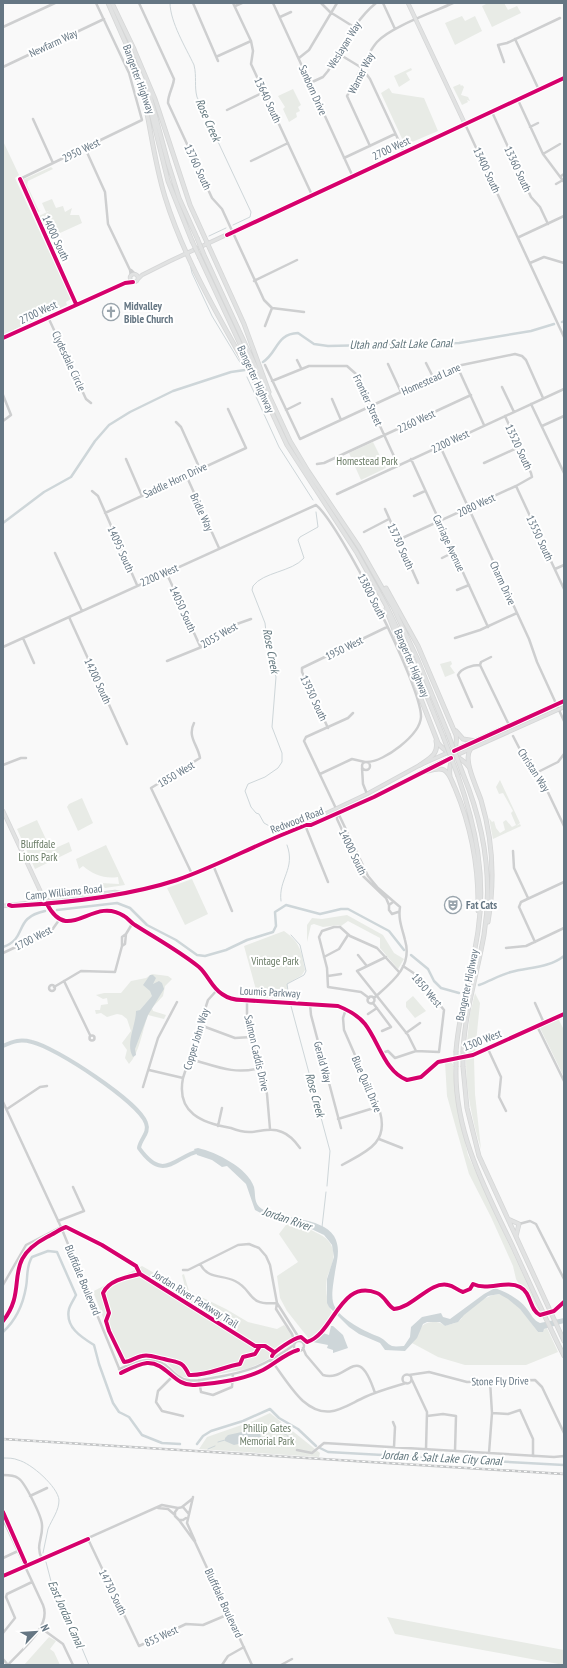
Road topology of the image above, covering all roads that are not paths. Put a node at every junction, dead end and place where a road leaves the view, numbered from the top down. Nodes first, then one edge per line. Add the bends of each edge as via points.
1 (55, 3) edge
2 (96, 3) edge
3 (108, 3) edge
4 (112, 3) edge
5 (139, 3) edge
6 (193, 3) edge
7 (242, 3) edge
8 (273, 3) edge
9 (321, 3) edge
10 (337, 3) edge
11 (376, 3) edge
12 (383, 3) edge
13 (408, 3) edge
14 (453, 3) edge
15 (234, 5) edge
16 (291, 12) dead end
17 (330, 12) junction
18 (280, 17) junction
19 (560, 18) dead end
20 (104, 19) junction
21 (416, 20) junction
22 (3, 27) edge
23 (354, 27) junction
24 (395, 29) junction
25 (516, 39) junction
26 (251, 41) junction
27 (133, 47) junction
28 (339, 54) junction
29 (218, 56) junction
30 (299, 58) junction
31 (134, 61) junction
32 (218, 61) dead end
33 (504, 62) dead end
34 (3, 66) edge
35 (362, 68) junction
36 (564, 78) edge
37 (310, 83) junction
38 (539, 90) junction
39 (264, 92) junction
40 (518, 100) junction
41 (227, 110) dead end
42 (492, 112) junction
43 (33, 119) dead end
44 (538, 123) dead end
45 (465, 124) junction
46 (530, 127) junction
47 (395, 134) junction
48 (288, 143) junction
49 (560, 144) dead end
50 (370, 146) junction
51 (85, 148) junction
52 (404, 152) junction
53 (543, 154) junction
54 (344, 158) junction
55 (250, 161) dead end
56 (53, 163) junction
57 (564, 174) edge
58 (561, 176) junction
59 (353, 177) junction
60 (20, 179) joint
61 (563, 181) edge
62 (556, 184) dead end
63 (312, 195) junction
64 (564, 216) edge
65 (548, 224) junction
66 (232, 232) junction
67 (519, 237) junction
68 (207, 244) junction
69 (188, 252) junction
70 (297, 260) dead end
71 (530, 262) junction
72 (564, 263) edge
73 (129, 268) junction
74 (136, 275) junction
75 (142, 275) junction
76 (131, 277) junction
77 (138, 280) junction
78 (254, 280) junction
79 (132, 282) junction
80 (125, 283) junction
81 (76, 304) junction
82 (272, 308) junction
83 (304, 312) dead end
84 (48, 317) junction
85 (265, 326) dead end
86 (564, 337) edge
87 (3, 338) edge
88 (297, 360) dead end
89 (426, 363) dead end
90 (388, 364) dead end
91 (265, 365) dead end
92 (457, 366) junction
93 (301, 368) junction
94 (433, 377) junction
95 (272, 381) junction
96 (502, 387) dead end
97 (564, 389) edge
98 (401, 392) junction
99 (3, 395) edge
100 (471, 396) junction
101 (543, 398) junction
102 (332, 399) dead end
103 (91, 403) dead end
104 (300, 403) dead end
105 (531, 404) junction
106 (371, 406) junction
107 (228, 409) dead end
108 (270, 409) junction
109 (286, 410) junction
110 (514, 412) junction
111 (505, 416) junction
112 (564, 416) edge
113 (280, 420) junction
114 (341, 420) junction
115 (3, 421) edge
116 (176, 422) dead end
117 (484, 425) junction
118 (542, 426) junction
119 (385, 436) junction
120 (440, 446) junction
121 (519, 447) junction
122 (126, 459) dead end
123 (411, 459) junction
124 (317, 464) dead end
125 (484, 464) dead end
126 (398, 465) junction
127 (200, 469) junction
128 (564, 473) edge
129 (186, 475) junction
130 (532, 477) joint
131 (516, 486) junction
132 (92, 491) dead end
133 (425, 491) junction
134 (337, 494) dead end
135 (142, 496) junction
136 (414, 496) dead end
137 (315, 504) joint
138 (468, 508) junction
139 (385, 509) dead end
140 (105, 513) junction
141 (389, 519) junction
142 (440, 522) junction
143 (364, 532) dead end
144 (398, 540) junction
145 (219, 548) junction
146 (454, 552) junction
147 (55, 553) dead end
148 (442, 558) dead end
149 (564, 565) edge
150 (373, 569) junction
151 (555, 569) junction
152 (166, 572) junction
153 (374, 582) junction
154 (418, 584) dead end
155 (137, 585) junction
156 (468, 585) junction
157 (564, 589) edge
158 (457, 590) dead end
159 (82, 611) junction
160 (517, 613) junction
161 (69, 617) junction
162 (251, 619) dead end
163 (488, 626) junction
164 (387, 627) junction
165 (23, 638) junction
166 (455, 638) dead end
167 (200, 646) junction
168 (3, 647) edge
169 (491, 657) dead end
170 (166, 661) dead end
171 (34, 663) dead end
172 (480, 665) junction
173 (301, 669) joint
174 (564, 702) edge
175 (556, 705) junction
176 (472, 707) dead end
177 (564, 707) edge
178 (559, 709) junction
179 (352, 713) dead end
180 (564, 721) edge
181 (194, 723) dead end
182 (452, 725) junction
183 (509, 725) junction
184 (328, 728) junction
185 (434, 734) junction
186 (513, 736) dead end
187 (476, 741) junction
188 (127, 744) dead end
189 (470, 750) junction
190 (452, 754) junction
191 (564, 754) edge
192 (26, 758) dead end
193 (355, 759) junction
194 (377, 759) junction
195 (366, 762) junction
196 (3, 766) edge
197 (370, 766) junction
198 (420, 766) junction
199 (362, 767) junction
200 (368, 770) junction
201 (471, 770) junction
202 (423, 772) junction
203 (536, 773) junction
204 (320, 774) junction
205 (450, 776) junction
206 (363, 777) junction
207 (367, 794) junction
208 (335, 809) junction
209 (3, 811) edge
210 (337, 814) junction
211 (305, 825) junction
212 (564, 826) edge
213 (513, 851) dead end
214 (212, 865) junction
215 (192, 874) junction
216 (328, 882) dead end
217 (564, 882) edge
218 (140, 890) joint
219 (120, 893) junction
220 (528, 898) junction
221 (45, 900) junction
222 (393, 902) junction
223 (47, 904) junction
224 (9, 905) junction
225 (389, 905) junction
226 (3, 906) edge
227 (515, 906) dead end
228 (519, 907) junction
229 (232, 911) dead end
230 (398, 912) junction
231 (394, 914) junction
232 (58, 920) junction
233 (400, 922) junction
234 (132, 924) junction
235 (564, 928) edge
236 (478, 933) junction
237 (348, 935) junction
238 (535, 942) junction
239 (506, 948) dead end
240 (3, 953) edge
241 (358, 955) dead end
242 (324, 956) junction
243 (386, 957) junction
244 (366, 966) junction
245 (403, 966) junction
246 (477, 970) junction
247 (399, 972) junction
248 (341, 974) dead end
249 (328, 976) junction
250 (64, 981) junction
251 (54, 986) dead end
252 (216, 990) junction
253 (377, 995) junction
254 (368, 998) junction
255 (374, 998) junction
256 (247, 1000) junction
257 (177, 1002) dead end
258 (373, 1003) junction
259 (534, 1003) dead end
260 (310, 1004) junction
261 (377, 1008) junction
262 (346, 1009) junction
263 (368, 1014) dead end
264 (564, 1014) edge
265 (420, 1023) dead end
266 (544, 1023) junction
267 (200, 1025) junction
268 (537, 1026) junction
269 (382, 1031) dead end
270 (406, 1033) junction
271 (90, 1035) dead end
272 (251, 1036) junction
273 (488, 1049) junction
274 (416, 1051) junction
275 (382, 1053) junction
276 (190, 1059) junction
277 (260, 1068) junction
278 (149, 1070) junction
279 (183, 1078) junction
280 (407, 1080) joint
281 (564, 1081) edge
282 (47, 1086) dead end
283 (143, 1087) dead end
284 (3, 1102) edge
285 (378, 1107) junction
286 (222, 1108) dead end
287 (7, 1109) junction
288 (506, 1111) dead end
289 (338, 1119) junction
290 (218, 1126) junction
291 (340, 1128) dead end
292 (270, 1129) junction
293 (379, 1139) junction
294 (300, 1148) dead end
295 (402, 1148) dead end
296 (342, 1165) dead end
297 (73, 1187) dead end
298 (507, 1218) junction
299 (58, 1221) junction
300 (519, 1224) junction
301 (61, 1227) junction
302 (516, 1237) junction
303 (200, 1264) junction
304 (183, 1270) dead end
305 (564, 1279) edge
306 (3, 1285) edge
307 (277, 1303) junction
308 (301, 1341) junction
309 (564, 1341) edge
310 (295, 1344) junction
311 (304, 1348) junction
312 (299, 1350) junction
313 (306, 1355) junction
314 (564, 1356) edge
315 (271, 1360) junction
316 (274, 1363) junction
317 (119, 1369) junction
318 (417, 1373) junction
319 (175, 1374) junction
320 (233, 1374) junction
321 (409, 1375) junction
322 (172, 1377) junction
323 (233, 1379) junction
324 (403, 1379) junction
325 (412, 1379) junction
326 (199, 1380) junction
327 (490, 1381) junction
328 (407, 1383) junction
329 (200, 1384) junction
330 (398, 1385) junction
331 (415, 1389) junction
332 (375, 1393) junction
333 (492, 1414) junction
334 (182, 1416) dead end
335 (427, 1416) junction
336 (393, 1422) dead end
337 (564, 1433) edge
338 (394, 1447) junction
339 (426, 1449) junction
340 (297, 1450) dead end
341 (455, 1451) junction
342 (489, 1453) junction
343 (533, 1456) junction
344 (564, 1456) edge
345 (3, 1475) edge
346 (47, 1488) dead end
347 (30, 1496) junction
348 (156, 1508) junction
349 (179, 1508) junction
350 (188, 1514) junction
351 (175, 1515) junction
352 (187, 1517) junction
353 (3, 1520) edge
354 (179, 1520) junction
355 (88, 1539) junction
356 (195, 1542) junction
357 (18, 1551) junction
358 (3, 1558) edge
359 (42, 1559) junction
360 (25, 1567) junction
361 (3, 1576) edge
362 (32, 1582) junction
363 (229, 1614) junction
364 (41, 1628) junction
365 (3, 1633) edge
366 (139, 1646) joint
367 (244, 1647) junction
368 (292, 1659) dead end
369 (3, 1660) edge
370 (8, 1665) edge
371 (73, 1665) edge
372 (222, 1665) edge
373 (252, 1665) edge
374 (281, 1665) edge

1 - 22 street
2 - 20 street
3 - 31 highway, Bangerter Highway
4 - 27 highway, Bangerter Highway
5 - 66 street, 13760 South via 174,79 168,103 212,198 222,209
6 - 29 street
7 - 15 street
8 - 18 street, Sanborn Drive
9 - 17 street
10 - 17 street
11 - 23 street, Weslayan Way
12 - 24 street
13 - 21 main road, 13400 South
14 - 21 street, Warner Way
15 - 26 street, 13640 South
16 - 18 street
17 - 23 street
17 - 30 street via 309,50
18 - 30 street, Sanborn Drive
19 - 25 street
20 - 34 street, Newfarm Way
20 - 51 street, 2950 West via 129,73 142,120
21 - 24 street, Warner Way
21 - 45 main road, 13400 South
23 - 28 street, Weslayan Way
24 - 35 street, Warner Way via 376,43
25 - 33 street via 498,45
25 - 38 street
26 - 29 street
26 - 39 street, 13640 South via 251,64
27 - 68 highway via 155,99 187,198
27 - 113 highway, Bangerter Highway, bridge via 146,81 174,184
28 - 35 street
28 - 37 street, Weslayan Way via 323,77
29 - 32 street
30 - 37 street, Sanborn Drive
31 - 69 highway via 146,103 163,190
31 - 108 highway, Bangerter Highway, bridge via 148,101 171,191
35 - 47 street via 370,79
35 - 50 street, Warner Way via 347,96
36 - 38 main road, 2700 West
37 - 54 street, Sanborn Drive
38 - 40 main road, 2700 West
39 - 41 street
39 - 48 street, 13640 South
40 - 42 main road, 2700 West
40 - 46 street
42 - 45 main road, 2700 West
42 - 65 street, 13360 South via 531,197 540,207
43 - 56 street
44 - 46 street
45 - 52 main road, 2700 West
45 - 67 street, 13400 South
46 - 53 street
47 - 50 street
47 - 52 street
48 - 55 street
48 - 63 street, 13640 South
49 - 53 street
50 - 54 street
51 - 56 street, 2950 West
51 - 73 street via 105,192 108,224
52 - 59 main road, 2700 West
53 - 58 street
54 - 59 street, Sanborn Drive
56 - 60 street, 2950 West
57 - 58 street
58 - 61 street
59 - 63 main road, 2700 West
60 - 81 street, 14000 South
61 - 62 street
63 - 66 main road, 2700 West
64 - 65 street
65 - 67 street
66 - 68 main road, 2700 West
66 - 78 street, 13760 South
67 - 71 street, 13400 South
68 - 69 main road, 2700 West
68 - 113 highway via 249,336
69 - 75 main road, 2700 West
69 - 108 highway via 212,304
70 - 78 street
71 - 72 street via 544,257
71 - 86 street, 13400 South
73 - 74 street
73 - 76 street
74 - 75 main road, 2700 West
74 - 76 main road
74 - 77 main road
75 - 77 main road, 2700 West
76 - 79 main road
76 - 80 main road, 2700 West
77 - 79 main road, 2700 West
78 - 82 street, 13760 South via 265,303
79 - 80 main road, 2700 West
80 - 81 main road, 2700 West
81 - 84 main road, 2700 West
82 - 83 street
82 - 85 street
84 - 87 main road, 2700 West
84 - 103 street, Clydesdale Circle via 86,399
88 - 93 street
89 - 94 street
90 - 98 street
91 - 95 street
92 - 94 street, Homestead Lane
92 - 100 street
92 - 101 street, Homestead Lane via 515,354 522,356
93 - 95 street, Frontier Street
93 - 106 street, Frontier Street via 342,365 351,367
94 - 98 street, Homestead Lane
95 - 109 street
96 - 110 street
97 - 101 street, 2200 West
98 - 106 street, Homestead Lane
99 - 115 street via 11,413 10,417
100 - 117 street
100 - 119 street, 2260 West
101 - 105 street, 2200 West
102 - 114 street
104 - 109 street
105 - 110 street, 2200 West
105 - 118 street
106 - 114 street, Homestead Lane
106 - 119 street, Frontier Street
107 - 127 street, Saddle Horn Drive via 246,448
108 - 153 highway, Bangerter Highway via 296,460
109 - 114 street, Homestead Lane via 300,439
110 - 111 street, 2200 West
111 - 117 street, 2200 West
111 - 121 street, 13520 South
112 - 118 street
113 - 150 highway, Bangerter Highway via 304,465
116 - 127 street via 181,427
117 - 120 street, 2200 West
118 - 128 street
119 - 124 street, 2260 West
119 - 126 street, Frontier Street
120 - 123 street, 2200 West
120 - 138 street, Charm Drive
121 - 125 street
121 - 130 street, 13520 South
122 - 135 street
123 - 126 street, 2200 West
123 - 133 street, Carriage Avenue
126 - 134 street, 2200 West
127 - 129 street, Saddle Horn Drive
129 - 135 street, Saddle Horn Drive
129 - 145 street, Bridle Way
130 - 131 street, 2080 West
131 - 138 street, 2080 West
131 - 151 street, 13550 South
132 - 140 street, 14095 South via 98,496
133 - 136 street
133 - 142 street, Carriage Avenue
135 - 140 street, Saddle Horn Drive
137 - 145 street, 2200 West
137 - 164 street, 13800 South via 356,564
138 - 142 street, 2080 West
138 - 160 street, Charm Drive
139 - 141 street, 13730 South
140 - 155 street, 14095 South
141 - 143 street
141 - 144 street, 13730 South
142 - 144 street, 2080 West
142 - 146 street, Carriage Avenue
144 - 154 street, 13730 South
145 - 152 street, 2200 West
146 - 148 street
146 - 156 street, Carriage Avenue
147 - 159 street
149 - 151 street
150 - 182 highway via 414,638
150 - 246 highway, Bangerter Highway, bridge via 411,644 476,807 486,859 487,912
151 - 157 street, 13550 South
152 - 155 street, 2200 West
152 - 167 street, 14050 South
153 - 185 highway
153 - 236 highway, Bangerter Highway, bridge via 411,657 473,821 480,861
155 - 159 street, 2200 West
156 - 158 street
156 - 163 street, Carriage Avenue
159 - 161 street, 2200 West
160 - 163 street
160 - 175 street, Charm Drive
161 - 165 street, 2200 West
161 - 188 street, 14200 South
162 - 167 street, 2055 West
163 - 166 street
164 - 173 street, 1950 West
164 - 194 street, 13800 South via 409,676 420,719 416,729 401,746
165 - 168 street, 2200 West
165 - 171 street
167 - 170 street, 2055 West
169 - 172 street
172 - 176 street via 460,671 458,675
172 - 183 street
173 - 184 street, 13930 South
174 - 175 main road
175 - 178 street, Charm Drive
175 - 183 main road
177 - 178 main road, Redwood Road
178 - 180 street, Charm Drive
178 - 189 main road, Redwood Road
179 - 184 street via 348,718
181 - 215 street, 1850 West via 191,737 200,758 151,788
182 - 187 highway via 460,738
182 - 190 highway via 457,739
183 - 187 main road
184 - 204 street, 14000 South via 305,739
185 - 190 highway via 440,746
185 - 198 highway via 436,751
186 - 203 street, Christan Way via 528,765
187 - 190 main road
189 - 190 main road, Redwood Road
189 - 201 highway via 467,755
190 - 198 main road, Redwood Road
190 - 201 highway via 464,761
190 - 202 main road, Redwood Road
190 - 205 highway
191 - 203 street via 558,762
192 - 196 street
193 - 195 street
193 - 199 street
193 - 204 street
194 - 195 street
194 - 197 street
195 - 197 street
195 - 199 street
197 - 200 street
198 - 207 main road, Redwood Road
199 - 200 street
199 - 206 street
200 - 206 street
201 - 246 highway via 487,828 493,877 489,917
202 - 205 highway via 440,769 445,770
202 - 210 main road, Redwood Road
203 - 212 street, Christan Way via 546,786
204 - 208 street, 14000 South
205 - 236 highway via 471,838 478,889
206 - 207 street
207 - 208 main road, Redwood Road
208 - 210 street, 14000 South
208 - 211 main road, Redwood Road via 310,820
209 - 221 main road
210 - 211 main road, Redwood Road
210 - 222 street, 14000 South via 368,876
210 - 225 street, 14000 South via 363,876 386,898
211 - 214 main road, Redwood Road
211 - 216 street
213 - 220 street via 514,868
214 - 215 main road, Redwood Road
214 - 229 street
215 - 218 main road, Redwood Road
217 - 220 street
218 - 219 main road, Camp Williams Road
219 - 221 main road, Camp Williams Road
219 - 223 main road, Camp Williams Road
220 - 228 street via 521,902
221 - 223 main road
221 - 224 main road, Camp Williams Road
222 - 225 street
222 - 230 street via 399,906
223 - 224 main road, Camp Williams Road
223 - 232 street
224 - 226 main road, Camp Williams Road
225 - 231 street via 388,910
227 - 228 street
228 - 238 street
230 - 231 street
230 - 233 street
231 - 233 street
232 - 234 street via 70,922 105,910 118,912
232 - 240 street, 1700 West via 52,930
233 - 245 street via 407,946
234 - 250 street via 126,934 115,972 81,970
234 - 252 street via 198,966
235 - 238 street
236 - 314 highway, Bangerter Highway, bridge via 460,1014 456,1051 462,1120 475,1167
237 - 242 street via 339,949
237 - 242 street via 339,927 322,931 319,937
237 - 243 street via 377,948
238 - 239 street via 526,946
241 - 244 street
242 - 249 street
243 - 244 street
243 - 247 street
244 - 253 street via 357,971
245 - 247 street
245 - 274 street, 1850 West via 415,974 444,1010 439,1052
246 - 298 highway, Bangerter Highway, bridge via 467,1015 463,1052 465,1094 472,1134 485,1172
247 - 253 street via 393,983
248 - 249 street
249 - 254 street via 328,987 361,992
250 - 251 street
250 - 271 street
252 - 256 street, Loumis Parkway via 228,998
252 - 267 street, Copper John Way via 208,1000
253 - 255 street
253 - 270 street
254 - 255 street
254 - 258 street via 368,1002
255 - 258 street
256 - 260 street, Loumis Parkway
256 - 272 street, Salmon Caddis Drive via 247,1019
257 - 278 street via 158,1038
258 - 261 street
259 - 266 street
260 - 262 street, Loumis Parkway
260 - 289 street, Gerald Way
261 - 263 street
261 - 269 street via 391,1027
262 - 275 street, Loumis Parkway via 366,1025
262 - 285 street, Blue Quill Drive via 343,1018 344,1030
264 - 266 street, 1300 West
265 - 270 street
266 - 268 street, 1300 West
267 - 272 street via 235,1038
267 - 276 street, Copper John Way
268 - 273 street, 1300 West
268 - 281 street
270 - 274 street
272 - 277 street, Salmon Caddis Drive
273 - 280 street, 1300 West via 470,1056 438,1062 421,1076
273 - 288 street via 500,1077 499,1097
274 - 275 street, 1850 West via 414,1054 395,1058 388,1051
275 - 280 street, Loumis Parkway via 394,1072
276 - 277 street via 234,1071
276 - 279 street, Copper John Way
277 - 292 street, Salmon Caddis Drive via 267,1094
278 - 279 street
278 - 283 street
279 - 290 street, Copper John Way via 183,1098 189,1110 201,1120
282 - 287 street via 40,1087
284 - 287 street, Bluffdale Boulevard
285 - 289 street
285 - 293 street, Blue Quill Drive via 382,1124
286 - 290 street
287 - 299 street, Bluffdale Boulevard
289 - 291 street, Gerald Way
290 - 292 street via 249,1132
292 - 294 street via 291,1137
293 - 295 street
293 - 296 street via 370,1149
297 - 299 street via 84,1211
298 - 300 highway
298 - 302 highway, Bangerter Highway
299 - 301 street, Bluffdale Boulevard
300 - 302 highway
300 - 305 street via 530,1221 536,1224
301 - 306 street via 26,1245
301 - 317 street, Bluffdale Boulevard
302 - 309 highway, Bangerter Highway
303 - 304 street via 187,1271
303 - 307 street via 211,1276 238,1282 255,1300
303 - 307 street via 238,1245 255,1245 263,1251 269,1262
307 - 308 street
307 - 310 street via 276,1309 292,1334
308 - 310 street
308 - 311 street
310 - 312 street
310 - 315 street
311 - 312 street
311 - 313 street
312 - 313 street
312 - 316 street
313 - 332 street via 325,1376 335,1376 354,1366 362,1368 369,1374
315 - 316 street
315 - 320 street via 256,1368
316 - 323 street via 256,1373
316 - 332 street via 302,1399 318,1409 341,1410
317 - 319 street via 150,1359 161,1362
317 - 322 street, Bluffdale Boulevard via 121,1373 150,1363 160,1366
318 - 321 street, Stone Fly Drive
318 - 325 street
318 - 327 street, Stone Fly Drive via 432,1373 463,1382
319 - 322 street
319 - 326 street via 185,1379
320 - 323 street
320 - 326 street
321 - 324 street, Stone Fly Drive via 405,1375
321 - 325 street
322 - 329 street via 184,1384
322 - 334 street via 158,1392 156,1402 162,1411
323 - 329 street
323 - 329 street via 231,1388 214,1395 201,1392
324 - 328 street
324 - 330 street
325 - 328 street
325 - 331 street
326 - 329 street
327 - 333 street
327 - 337 street, Stone Fly Drive via 528,1379 537,1382 542,1387
328 - 330 street
328 - 331 street
330 - 332 street
331 - 335 street
333 - 342 street
333 - 343 street via 510,1414 520,1410 533,1439
335 - 339 street
335 - 341 street via 456,1416
336 - 338 street
338 - 339 street
338 - 340 street via 324,1443 313,1453
339 - 341 street
341 - 342 street
342 - 343 street
343 - 344 street
345 - 347 street via 21,1479
346 - 347 street
347 - 359 street via 42,1523 38,1549
348 - 349 street via 166,1505
348 - 351 street via 168,1509
348 - 355 street
349 - 350 street via 186,1509
349 - 350 street via 193,1497
349 - 351 street
350 - 352 street
351 - 354 street
352 - 354 street
352 - 356 street, Bluffdale Boulevard via 187,1524
353 - 357 street
354 - 356 street, Bluffdale Boulevard
355 - 359 street
355 - 366 street, 14730 South
356 - 363 street, Bluffdale Boulevard
357 - 358 street
357 - 360 street
359 - 360 street
360 - 361 street
360 - 362 street
362 - 364 street via 44,1610
362 - 365 street via 7,1594 15,1618
363 - 366 street, 855 West via 203,1625 186,1624
363 - 367 street, Bluffdale Boulevard
364 - 370 street
364 - 371 street via 63,1644
367 - 372 street via 228,1656
367 - 373 street, Bluffdale Boulevard
368 - 374 street
369 - 370 street

